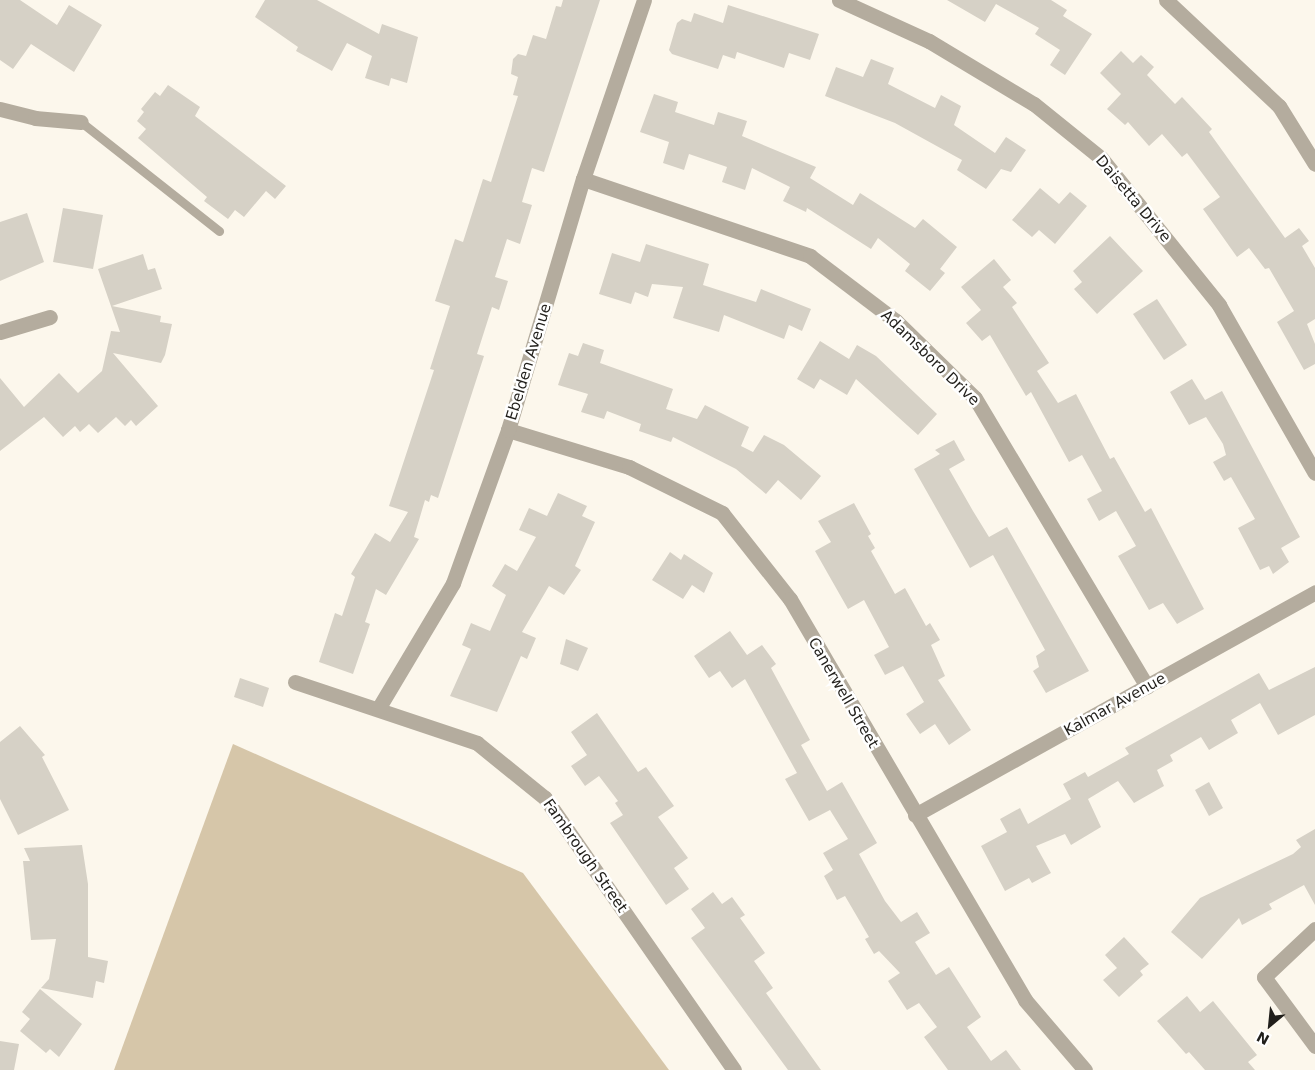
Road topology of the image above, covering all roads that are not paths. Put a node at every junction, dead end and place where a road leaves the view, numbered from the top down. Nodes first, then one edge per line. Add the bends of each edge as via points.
1 (644, 0) edge
2 (839, 0) edge
3 (1166, 0) edge
4 (0, 109) edge
5 (81, 122) joint
6 (1315, 164) edge
7 (583, 179) junction
8 (219, 231) dead end
9 (50, 317) dead end
10 (0, 332) edge
11 (508, 430) junction
12 (1315, 473) edge
13 (1315, 592) edge
14 (294, 682) dead end
15 (1147, 687) junction
16 (378, 709) junction
17 (915, 815) junction
18 (1315, 929) edge
19 (1315, 1046) edge
20 (734, 1070) edge
21 (1085, 1070) edge

1 - 7 street, Ebelden Avenue
2 - 12 street, Daisetta Drive via 929,40 1034,104 1101,158 1219,305
3 - 6 street via 1279,106
4 - 5 street via 35,118
5 - 8 lane
7 - 11 street, Ebelden Avenue
7 - 15 street, Adamsboro Drive via 810,256 896,321 975,398
9 - 10 street
11 - 16 street, Ebelden Avenue via 452,583
11 - 17 street, Canerwell Street via 629,466 722,513 790,599
13 - 15 street, Kalmar Avenue
14 - 16 street, Fambrough Street
15 - 17 street, Kalmar Avenue
16 - 20 street, Fambrough Street via 477,743 545,798
17 - 21 street, Canerwell Street via 1025,1000
18 - 19 street via 1264,977

